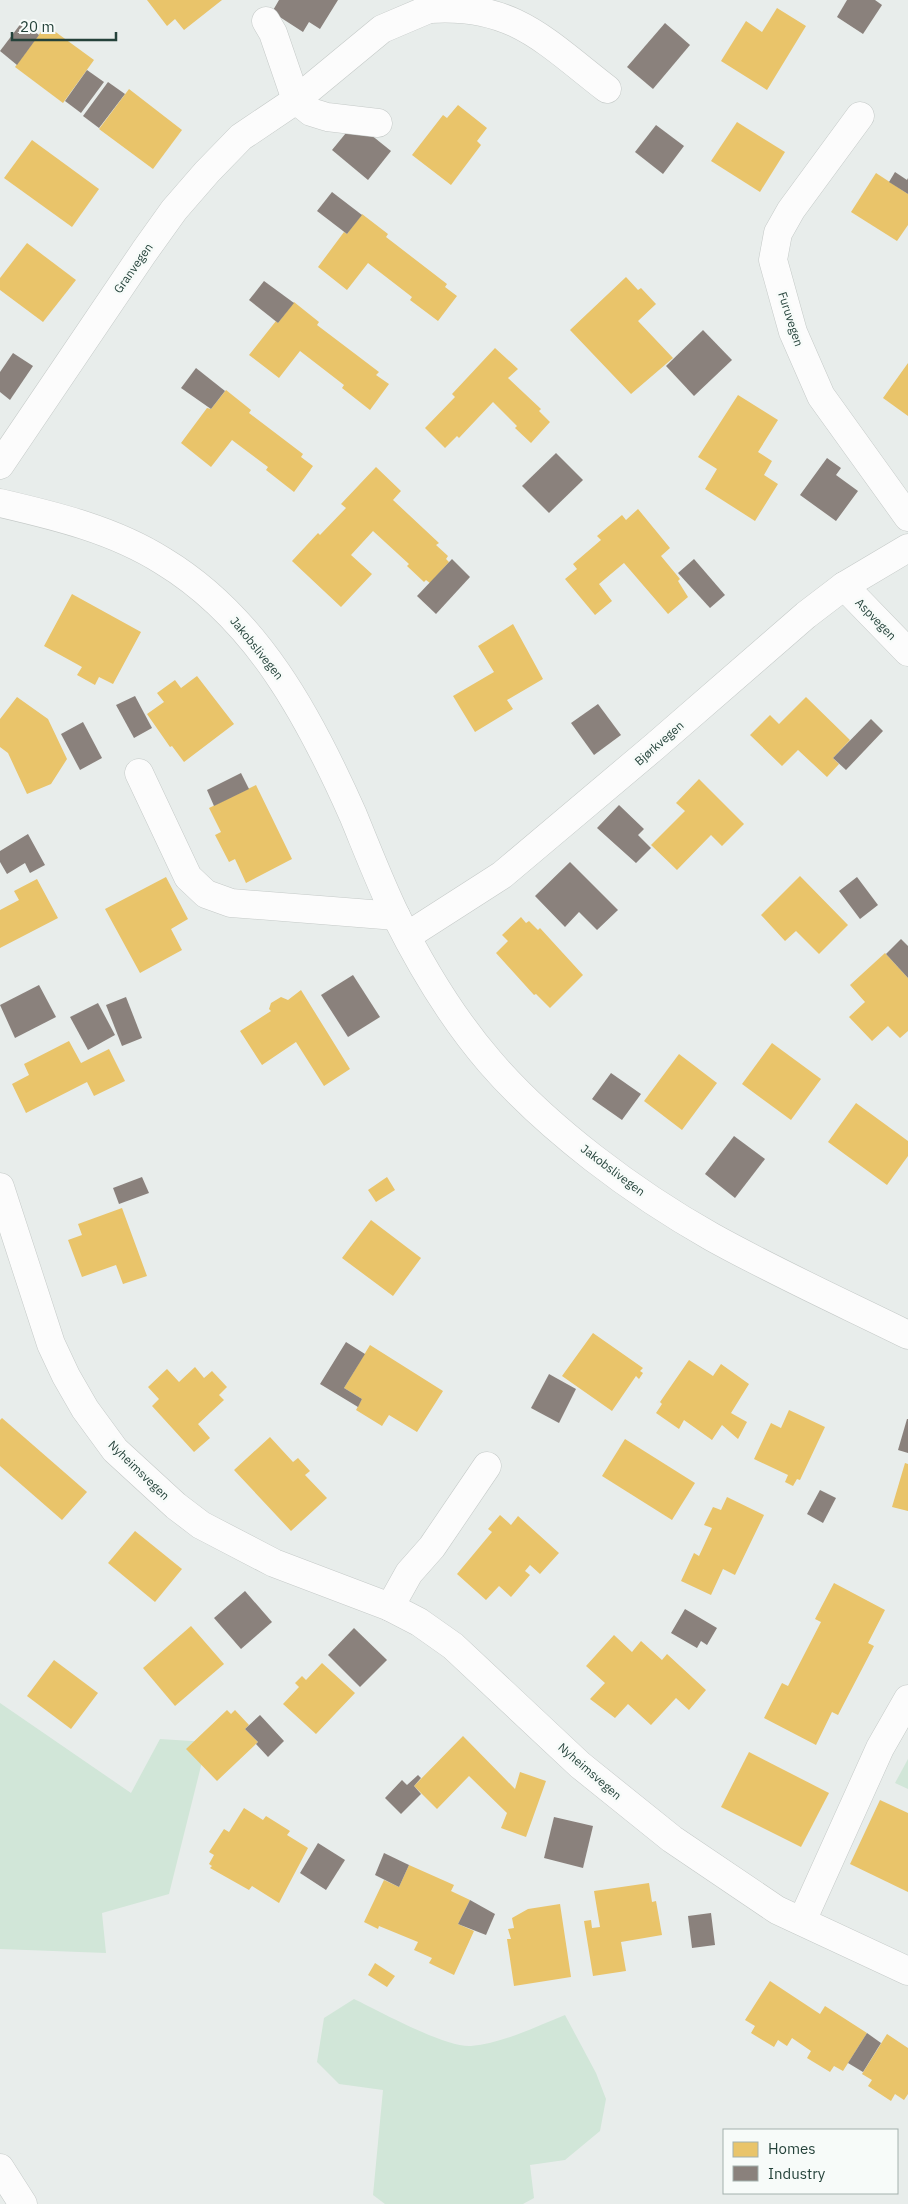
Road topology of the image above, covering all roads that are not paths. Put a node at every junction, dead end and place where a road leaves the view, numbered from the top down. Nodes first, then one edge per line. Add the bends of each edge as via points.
1 (429, 4) edge
2 (266, 21) dead end
3 (606, 89) dead end
4 (296, 100) junction
5 (860, 116) dead end
6 (378, 123) dead end
7 (0, 464) edge
8 (0, 503) edge
9 (908, 517) edge
10 (908, 548) edge
11 (844, 586) junction
12 (908, 652) edge
13 (139, 773) dead end
14 (401, 926) junction
15 (0, 1187) edge
16 (908, 1335) edge
17 (487, 1466) dead end
18 (390, 1607) junction
19 (908, 1698) edge
20 (802, 1921) junction
21 (908, 1971) edge
22 (0, 2168) edge
23 (23, 2204) edge

1 - 3 street via 480,11 533,31
1 - 4 street, Granvegen via 382,29
2 - 4 street
4 - 6 street via 311,112 327,117
4 - 7 street, Granvegen via 241,137 174,210
5 - 9 street, Furuvegen via 791,210 778,233 773,260 793,332 821,396
8 - 14 street, Jakobslivegen via 94,528 131,543 194,581 222,606 281,677 302,712 351,811
10 - 11 street, Bjørkvegen
11 - 12 street, Aspvegen
11 - 14 street, Bjørkvegen via 502,874
13 - 14 street via 188,877 206,894 231,903
14 - 16 street, Jakobslivegen via 449,1010 487,1058 522,1096 595,1158 713,1238
15 - 18 street, Nyheimsvegen via 51,1344 85,1409 115,1450 201,1525 274,1563
17 - 18 street via 432,1547 409,1574
18 - 20 street, Nyheimsvegen via 419,1622 453,1646 580,1765 672,1839 777,1910
19 - 20 street via 880,1748
20 - 21 street, Nyheimsvegen
22 - 23 street

